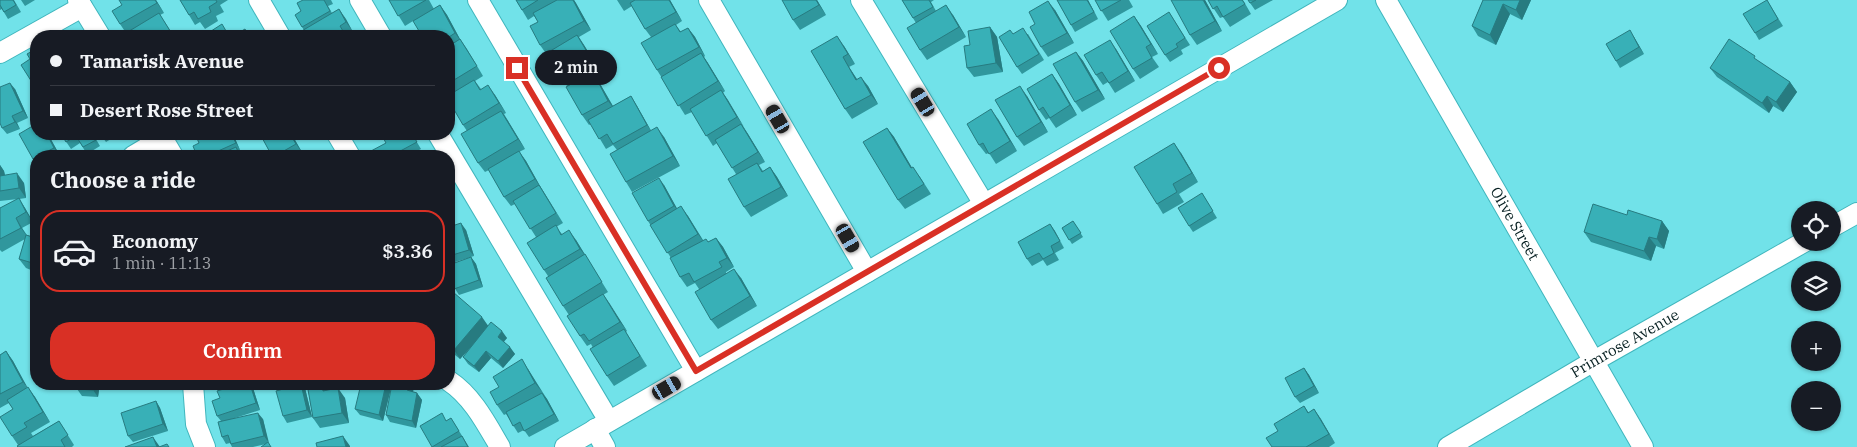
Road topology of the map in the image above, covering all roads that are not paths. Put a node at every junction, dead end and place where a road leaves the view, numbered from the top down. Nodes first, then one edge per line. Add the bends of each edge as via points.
1 (259, 0) edge
2 (360, 0) edge
3 (478, 0) edge
4 (709, 0) edge
5 (861, 0) edge
6 (1337, 0) edge
7 (1386, 0) edge
8 (80, 4) edge
9 (38, 30) edge
10 (96, 30) edge
11 (276, 30) edge
12 (378, 30) edge
13 (30, 35) edge
14 (0, 53) edge
15 (156, 140) edge
16 (142, 150) edge
17 (455, 164) edge
18 (984, 204) junction
19 (1857, 213) edge
20 (1841, 222) edge
21 (1791, 249) edge
22 (867, 272) junction
23 (1594, 361) junction
24 (696, 371) junction
25 (455, 386) edge
26 (193, 390) edge
27 (602, 425) junction
28 (205, 447) edge
29 (500, 447) edge
30 (564, 447) edge
31 (605, 447) edge
32 (1448, 447) edge
33 (1643, 447) edge

1 - 11 street
2 - 12 street
3 - 24 street
4 - 22 street
5 - 18 street
6 - 18 street
7 - 23 street, Olive Street
8 - 9 street
8 - 10 street
13 - 14 street
15 - 16 street
17 - 27 street
18 - 22 street
19 - 20 street
21 - 23 street, Primrose Avenue
22 - 24 street
23 - 32 street, Primrose Avenue
23 - 33 street, Olive Street
24 - 27 street
25 - 29 street via 486,423
26 - 28 street via 196,424
27 - 30 street
27 - 31 street

